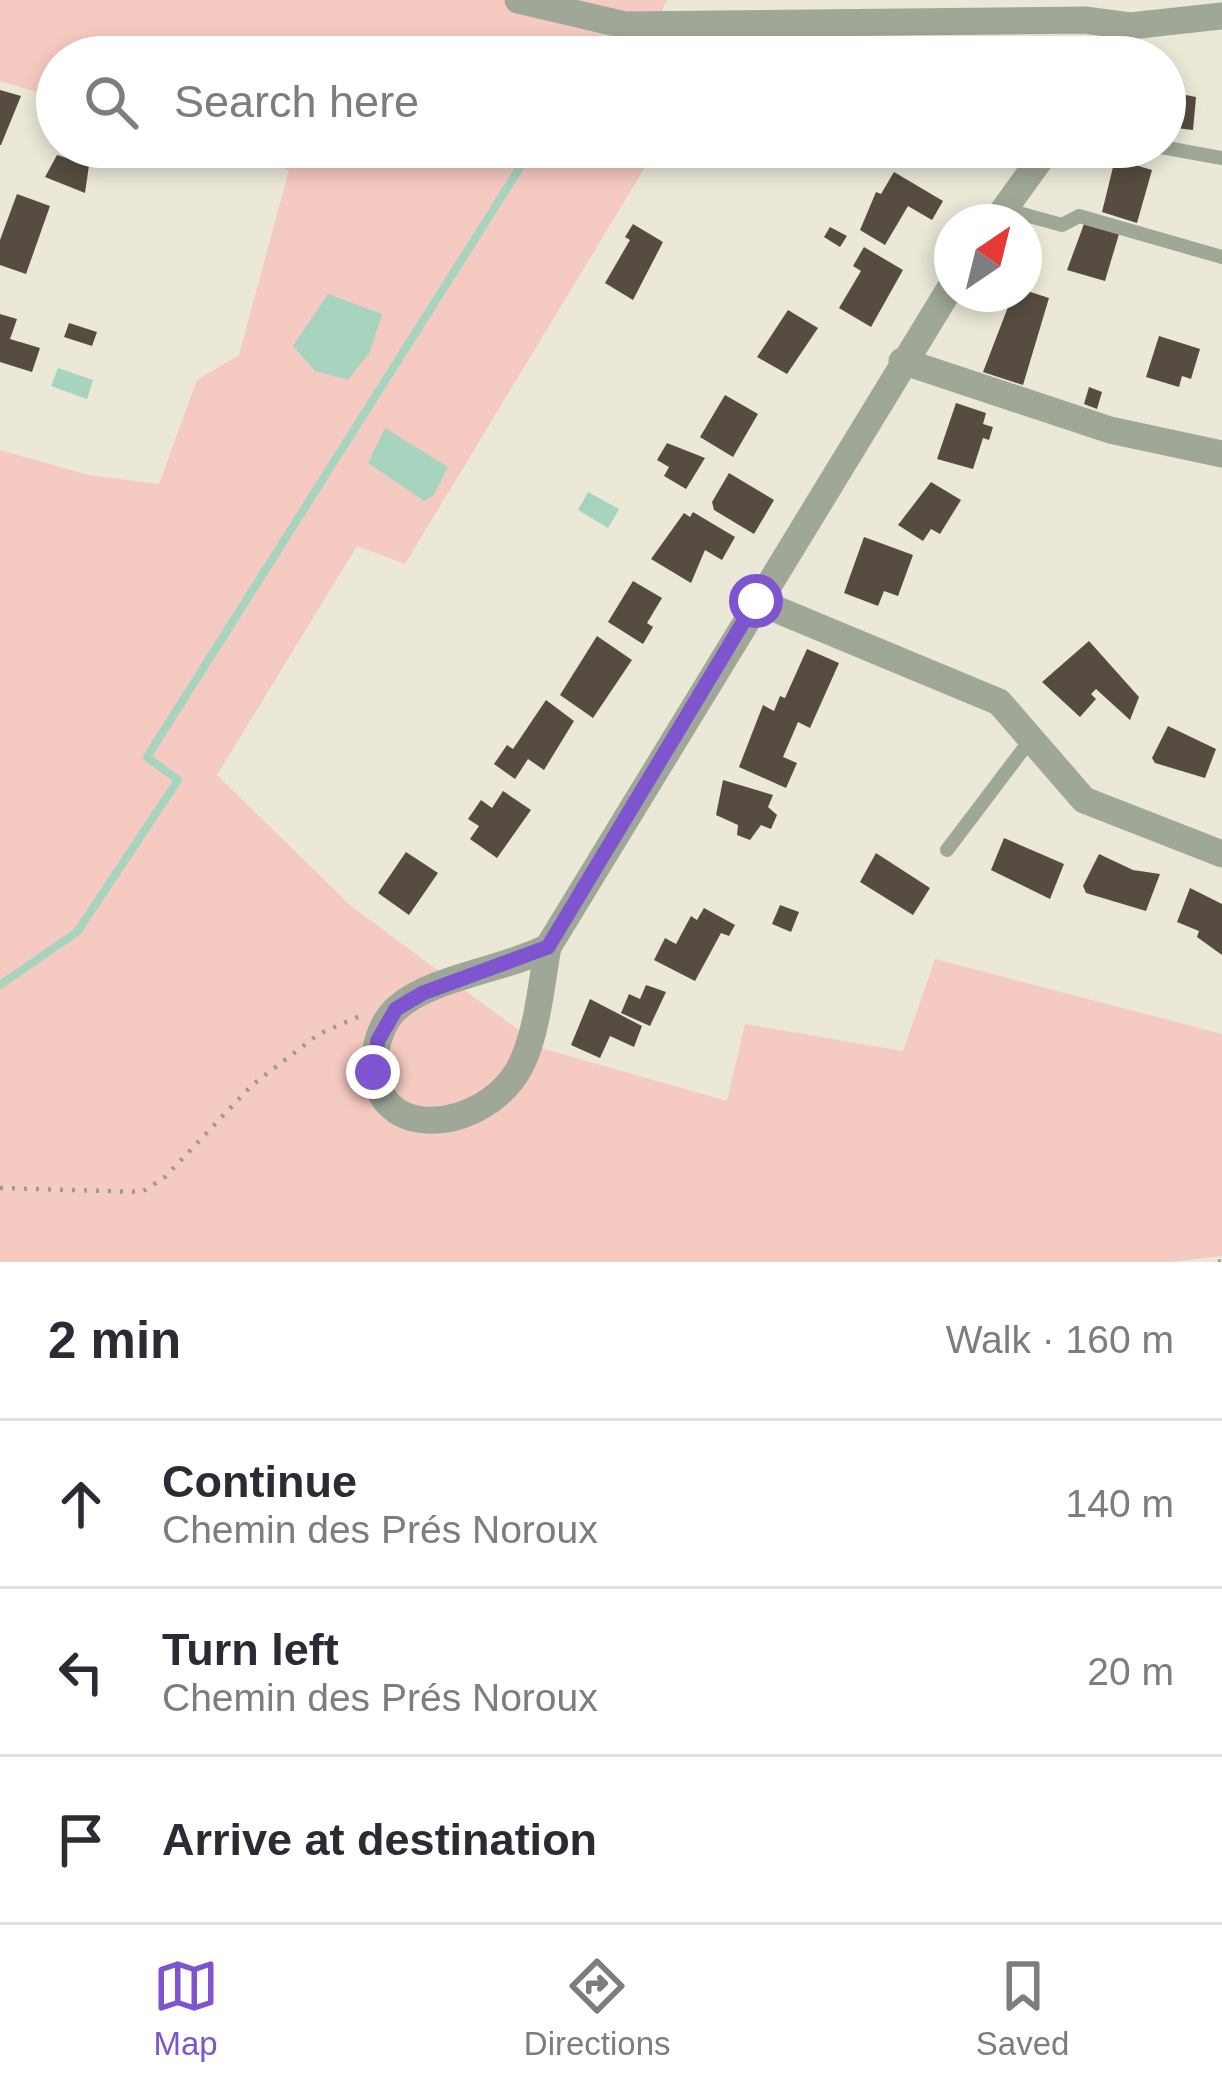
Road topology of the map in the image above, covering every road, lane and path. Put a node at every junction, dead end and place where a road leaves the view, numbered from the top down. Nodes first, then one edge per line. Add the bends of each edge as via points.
1 (518, 0) edge
2 (1191, 9) edge
3 (1222, 16) edge
4 (1130, 26) junction
5 (1125, 36) edge
6 (1186, 152) edge
7 (1222, 158) edge
8 (1034, 168) edge
9 (1007, 204) edge
10 (1042, 222) edge
11 (1222, 257) edge
12 (934, 312) edge
13 (902, 361) junction
14 (1222, 454) edge
15 (756, 601) junction
16 (1031, 739) junction
17 (947, 850) dead end
18 (1222, 854) edge
19 (548, 947) junction
20 (364, 1014) dead end
21 (0, 1188) edge

1 - 4 street via 626,25
2 - 3 street
2 - 4 street
4 - 5 street
6 - 7 lane
8 - 9 street
10 - 11 lane via 1062,225 1079,216
12 - 13 street
13 - 14 street via 1110,430
13 - 15 street
15 - 16 street via 999,702
15 - 19 street
16 - 17 lane
16 - 18 street via 1084,800
19 - 19 street via 396,1009 378,1040 373,1072 393,1107 436,1123 485,1108 507,1088 531,1037
20 - 21 path via 319,1034 252,1085 142,1192

